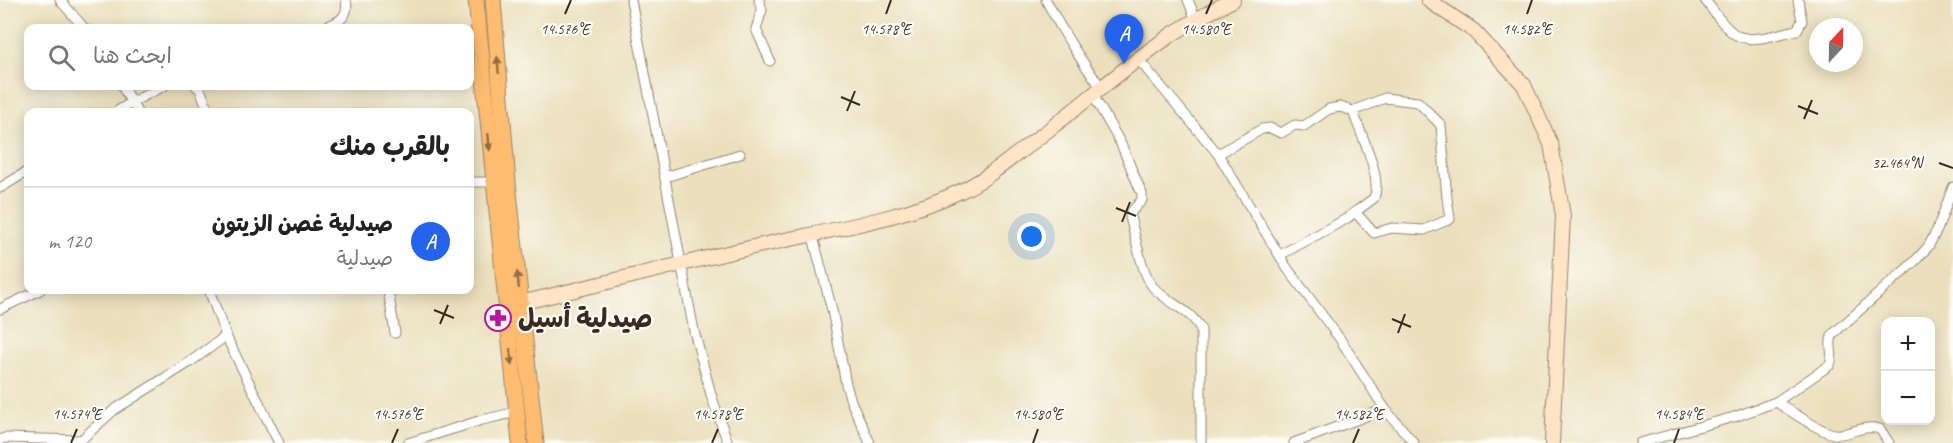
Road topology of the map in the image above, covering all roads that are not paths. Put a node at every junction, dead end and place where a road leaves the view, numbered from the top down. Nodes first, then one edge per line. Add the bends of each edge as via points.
1 (60, 0) edge
2 (346, 0) edge
3 (476, 0) edge
4 (493, 0) edge
5 (631, 0) edge
6 (759, 0) edge
7 (1046, 0) edge
8 (1188, 0) edge
9 (1233, 0) edge
10 (1428, 0) edge
11 (1705, 0) edge
12 (1798, 0) edge
13 (1196, 20) junction
14 (81, 24) edge
15 (333, 24) edge
16 (1138, 58) junction
17 (770, 61) dead end
18 (124, 90) edge
19 (156, 90) edge
20 (200, 90) edge
21 (1097, 91) junction
22 (132, 102) junction
23 (122, 108) edge
24 (135, 108) edge
25 (207, 108) edge
26 (1353, 111) junction
27 (740, 154) dead end
28 (1218, 154) junction
29 (24, 173) edge
30 (665, 177) junction
31 (474, 182) edge
32 (493, 182) junction
33 (1953, 187) edge
34 (0, 188) edge
35 (1355, 212) junction
36 (812, 233) junction
37 (1280, 255) junction
38 (682, 263) junction
39 (30, 294) edge
40 (210, 294) edge
41 (389, 294) edge
42 (513, 305) junction
43 (1, 306) edge
44 (394, 333) dead end
45 (226, 336) junction
46 (1776, 402) junction
47 (1386, 409) junction
48 (517, 412) junction
49 (1673, 439) edge
50 (0, 440) edge
51 (82, 441) edge
52 (279, 443) edge
53 (408, 443) edge
54 (520, 443) edge
55 (536, 443) edge
56 (728, 443) edge
57 (870, 443) edge
58 (1202, 443) edge
59 (1294, 443) edge
60 (1414, 443) edge
61 (1552, 443) edge
62 (1640, 443) edge
63 (1889, 443) edge

1 - 14 street
2 - 15 street via 344,18
3 -> 32 main road
42 -> 4 main road
5 - 30 street
6 - 17 street via 762,10 756,29
7 - 21 street
8 - 13 street
9 - 13 street
10 - 61 street via 1474,32 1524,85 1551,144 1563,216
11 - 12 street via 1733,33 1754,38 1797,30 1802,21
13 - 16 street
16 - 21 street
16 - 28 street
18 - 22 street
19 - 22 street
20 - 25 street
21 - 36 street via 995,170 964,189 891,216
21 - 58 street via 1142,194 1130,217 1146,274 1153,287 1196,319 1202,330
22 - 23 street
22 - 24 street
26 - 28 street via 1329,109 1304,126 1295,125 1281,133 1262,129
26 - 35 street via 1370,155 1376,186 1374,198
26 - 35 street via 1385,98 1418,102 1442,125 1450,219 1424,230 1392,228 1374,233
27 - 30 street
28 - 37 street
29 - 34 street
30 - 38 street
31 - 32 street
32 - 42 main road
33 - 46 street via 1928,248 1833,334 1830,365
35 - 37 street
36 - 38 street
36 - 57 street via 850,401
37 - 47 street
38 - 42 street
38 - 56 street via 694,331
39 - 43 street
40 - 45 street
41 - 44 street
42 -> 48 main road
42 - 55 main road
45 - 51 street via 114,410
45 - 52 street
46 - 49 street
46 - 63 street via 1835,434 1869,426 1880,429
47 - 59 street
47 - 60 street
48 - 53 street
48 - 54 main road
49 - 62 street
50 - 51 street

